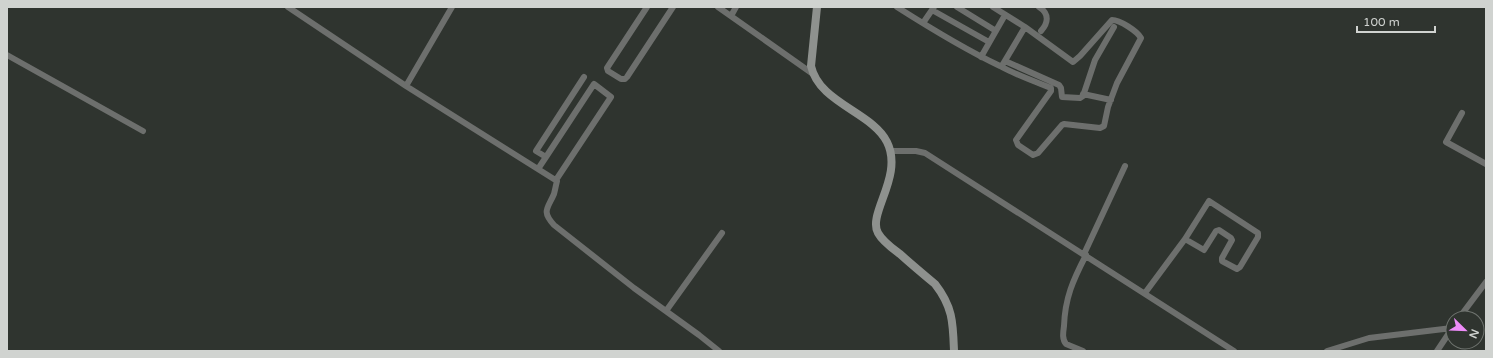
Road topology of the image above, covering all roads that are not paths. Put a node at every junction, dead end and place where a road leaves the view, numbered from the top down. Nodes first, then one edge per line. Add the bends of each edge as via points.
1 (288, 7) edge
2 (452, 7) edge
3 (647, 7) edge
4 (673, 7) edge
5 (718, 7) edge
6 (736, 7) edge
7 (817, 7) edge
8 (957, 7) edge
9 (993, 7) edge
10 (1039, 7) edge
11 (900, 8) edge
12 (933, 8) edge
13 (1006, 15) junction
14 (731, 16) junction
15 (923, 23) junction
16 (1114, 26) dead end
17 (1025, 27) junction
18 (996, 31) junction
19 (1041, 31) dead end
20 (990, 42) junction
21 (7, 55) edge
22 (981, 56) junction
23 (1003, 64) junction
24 (813, 74) junction
25 (584, 76) dead end
26 (406, 86) junction
27 (1083, 94) junction
28 (1111, 100) junction
29 (1462, 113) dead end
30 (143, 131) dead end
31 (536, 151) junction
32 (891, 151) junction
33 (546, 157) junction
34 (529, 163) junction
35 (1486, 164) edge
36 (1125, 166) dead end
37 (538, 169) junction
38 (556, 180) junction
39 (722, 233) dead end
40 (1185, 239) junction
41 (1085, 255) junction
42 (1486, 282) edge
43 (1145, 293) junction
44 (1465, 310) edge
45 (666, 311) junction
46 (1445, 328) edge
47 (1445, 338) edge
48 (719, 351) edge
49 (954, 351) edge
50 (1083, 351) edge
51 (1234, 351) edge
52 (1327, 351) edge
53 (1437, 351) edge

1 - 26 street
2 - 26 street
3 - 4 street via 607,68 621,79 627,77
5 - 14 street
6 - 14 street
7 - 24 main road via 811,66
8 - 18 street
9 - 13 street
10 - 19 street via 1044,10 1047,20
11 - 15 street
12 - 15 street
12 - 20 street
13 - 17 street
13 - 18 street
14 - 24 street
15 - 22 street
16 - 27 street via 1095,60
17 - 23 street
17 - 28 street via 1073,62 1112,20 1119,21 1138,34 1141,38 1117,83
18 - 20 street
20 - 22 street
21 - 30 street
22 - 23 street
23 - 27 street via 1059,85 1062,97 1080,98
23 - 28 street via 1051,88 1016,140 1018,145 1033,155 1038,153 1064,124 1103,127
24 - 32 main road via 823,88 880,132
25 - 31 street
26 - 34 street
27 - 28 street
29 - 35 street via 1446,142
31 - 33 street
31 - 34 street
32 - 41 street via 924,152
32 - 49 main road via 891,176 877,218 877,232 941,292 952,316
33 - 37 street
33 - 38 street via 594,84 611,97
34 - 37 street
36 - 41 street
37 - 38 street
38 - 45 street via 554,194 547,206 548,219
39 - 45 street
40 - 40 street via 1209,201 1258,233 1258,237 1237,269 1222,261 1232,238 1219,230 1204,250
40 - 43 street
41 - 43 street
41 - 50 street via 1066,300 1063,337 1066,344
42 - 44 street
43 - 51 street
45 - 48 street
46 - 52 street via 1370,338
47 - 53 street

